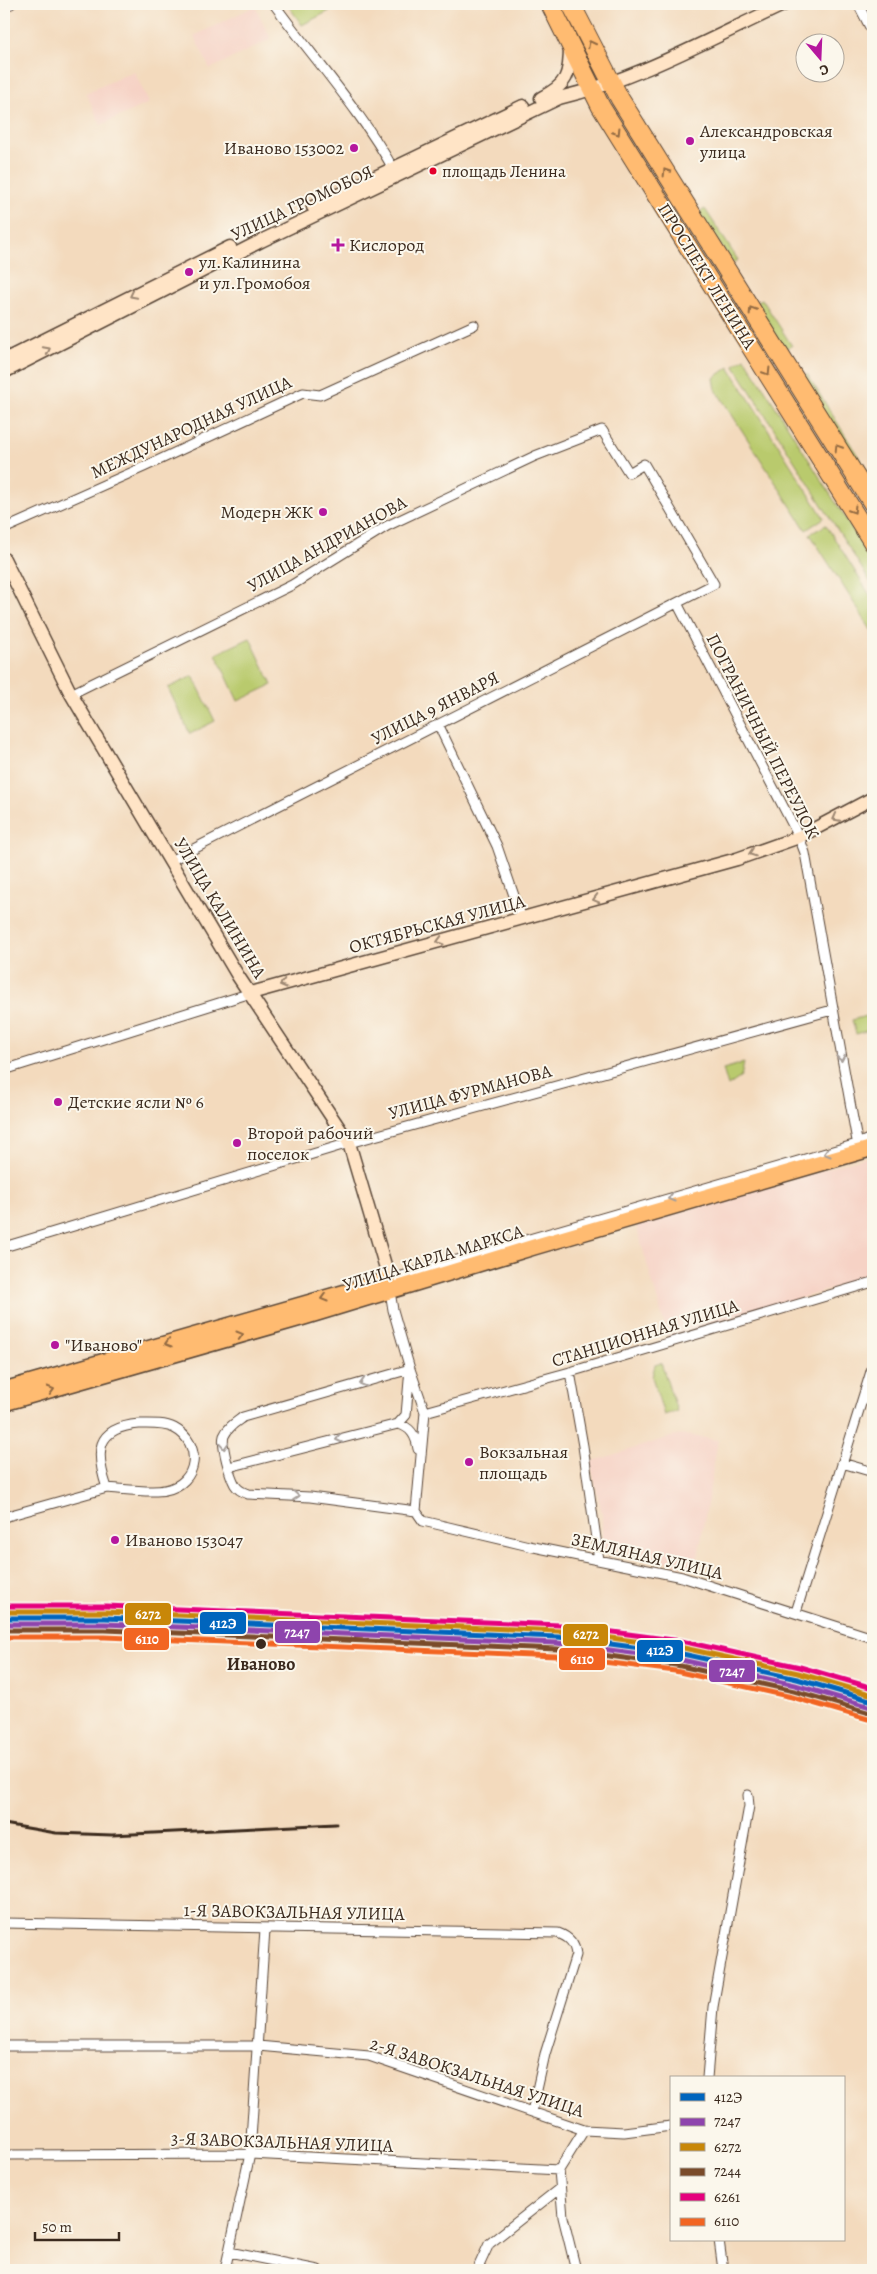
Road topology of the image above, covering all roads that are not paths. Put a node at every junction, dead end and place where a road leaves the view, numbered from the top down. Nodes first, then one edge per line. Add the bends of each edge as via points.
1 (11, 4) edge
2 (274, 4) edge
3 (550, 4) edge
4 (571, 4) edge
5 (784, 4) edge
6 (858, 4) edge
7 (4, 7) edge
8 (873, 33) edge
9 (570, 45) junction
10 (611, 84) junction
11 (592, 90) junction
12 (555, 91) junction
13 (395, 173) junction
14 (474, 325) dead end
15 (4, 360) edge
16 (4, 372) edge
17 (602, 430) joint
18 (873, 504) edge
19 (4, 529) edge
20 (873, 543) edge
21 (4, 559) edge
22 (677, 603) junction
23 (72, 694) junction
24 (438, 724) junction
25 (873, 798) edge
26 (799, 837) junction
27 (170, 861) junction
28 (522, 919) junction
29 (251, 993) junction
30 (832, 1010) junction
31 (4, 1070) edge
32 (873, 1137) edge
33 (349, 1143) junction
34 (863, 1148) edge
35 (4, 1247) edge
36 (873, 1282) edge
37 (389, 1286) junction
38 (873, 1365) edge
39 (410, 1369) junction
40 (570, 1372) junction
41 (4, 1390) edge
42 (4, 1403) edge
43 (425, 1412) junction
44 (398, 1424) junction
45 (842, 1463) junction
46 (229, 1468) junction
47 (421, 1470) junction
48 (873, 1472) edge
49 (107, 1488) junction
50 (416, 1511) junction
51 (4, 1517) edge
52 (598, 1560) junction
53 (796, 1612) junction
54 (873, 1638) edge
55 (748, 1795) dead end
56 (4, 1923) edge
57 (264, 1929) junction
58 (4, 2046) edge
59 (258, 2046) junction
60 (707, 2076) edge
61 (532, 2112) junction
62 (670, 2126) edge
63 (584, 2130) junction
64 (250, 2154) junction
65 (4, 2155) edge
66 (558, 2170) junction
67 (560, 2188) junction
68 (719, 2242) edge
69 (229, 2252) junction
70 (225, 2270) edge
71 (318, 2270) edge
72 (477, 2270) edge
73 (576, 2270) edge
74 (723, 2270) edge

1 - 7 street
2 - 13 street via 337,86
3 - 9 highway, ПРОСПЕКТ ЛЕНИНА
10 -> 4 highway, ПРОСПЕКТ ЛЕНИНА
5 - 10 main road, УЛИЦА ГРОМОБОЯ
6 - 8 street
9 - 11 highway, ПРОСПЕКТ ЛЕНИНА
9 - 12 main road via 567,77
10 - 11 main road, УЛИЦА ГРОМОБОЯ
18 -> 10 highway, ПРОСПЕКТ ЛЕНИНА
11 - 12 main road, УЛИЦА ГРОМОБОЯ
11 - 13 main road, УЛИЦА ГРОМОБОЯ via 559,98
11 -> 20 highway, ПРОСПЕКТ ЛЕНИНА
12 - 13 main road, УЛИЦА ГРОМОБОЯ
13 -> 15 main road, УЛИЦА ГРОМОБОЯ via 142,290
16 -> 13 main road, УЛИЦА ГРОМОБОЯ
14 - 19 street, МЕЖДУНАРОДНАЯ УЛИЦА via 320,395 303,393
17 - 22 street, УЛИЦА 9 ЯНВАРЯ via 629,473 644,464 714,584
17 - 23 street, УЛИЦА АНДРИАНОВА via 535,456 387,526 292,585
21 - 23 main road, УЛИЦА КАЛИНИНА
22 - 24 street, УЛИЦА 9 ЯНВАРЯ
22 - 26 street, ПОГРАНИЧНЫЙ ПЕРЕУЛОК
23 - 27 main road, УЛИЦА КАЛИНИНА
24 - 27 street, УЛИЦА 9 ЯНВАРЯ
24 - 28 street via 498,846
25 -> 26 main road, ОКТЯБРЬСКАЯ УЛИЦА
26 -> 28 main road, ОКТЯБРЬСКАЯ УЛИЦА via 737,858
26 - 30 street, ПОГРАНИЧНЫЙ ПЕРЕУЛОК via 805,853
27 - 29 main road, УЛИЦА КАЛИНИНА
28 -> 29 main road, ОКТЯБРЬСКАЯ УЛИЦА
29 - 31 street, ОКТЯБРЬСКАЯ УЛИЦА
29 - 33 main road, УЛИЦА КАЛИНИНА
30 - 33 street, УЛИЦА ФУРМАНОВА
30 -> 34 street, ПОГРАНИЧНЫЙ ПЕРЕУЛОК
32 - 34 street, УЛИЦА КАРЛА МАРКСА
33 - 35 street, УЛИЦА ФУРМАНОВА
33 - 37 main road, УЛИЦА КАЛИНИНА
34 - 37 main road, УЛИЦА КАРЛА МАРКСА
36 - 40 street, СТАНЦИОННАЯ УЛИЦА
37 - 39 street
37 -> 41 main road, УЛИЦА КАРЛА МАРКСА
42 -> 37 main road, УЛИЦА КАРЛА МАРКСА
38 - 45 street
39 - 43 street
39 - 44 street via 406,1415
39 -> 46 street via 243,1417 229,1427 223,1438
40 - 43 street, СТАНЦИОННАЯ УЛИЦА
40 - 52 street
43 - 47 street
44 -> 46 street
44 - 47 street via 407,1426 417,1441
45 - 48 street
45 - 53 street
46 -> 50 street via 235,1485 248,1494 303,1496
47 - 50 street
49 - 49 street via 165,1491 181,1484 193,1468 190,1445 182,1433 172,1427 139,1424 110,1432 101,1444 99,1460
49 - 51 street
50 - 52 street, ЗЕМЛЯНАЯ УЛИЦА via 423,1521
52 - 53 street, ЗЕМЛЯНАЯ УЛИЦА via 682,1577
53 - 54 street, ЗЕМЛЯНАЯ УЛИЦА
55 - 60 street via 749,1806 713,2007
56 - 57 street, 1-Я ЗАВОКЗАЛЬНАЯ УЛИЦА
57 - 59 street
57 - 61 street, 1-Я ЗАВОКЗАЛЬНАЯ УЛИЦА via 558,1933 570,1940 576,1955 544,2054
58 - 59 street, 2-Я ЗАВОКЗАЛЬНАЯ УЛИЦА
59 - 61 street, 2-Я ЗАВОКЗАЛЬНАЯ УЛИЦА via 369,2056
59 - 64 street
61 - 63 street, 2-Я ЗАВОКЗАЛЬНАЯ УЛИЦА
62 - 63 street, 2-Я ЗАВОКЗАЛЬНАЯ УЛИЦА via 624,2132
63 - 66 street
64 - 65 street, 3-Я ЗАВОКЗАЛЬНАЯ УЛИЦА
64 - 66 street, 3-Я ЗАВОКЗАЛЬНАЯ УЛИЦА
64 - 69 street
66 - 67 street
67 - 72 street via 489,2244
67 - 73 street via 563,2217
68 - 74 street
69 - 70 street
69 - 71 street

